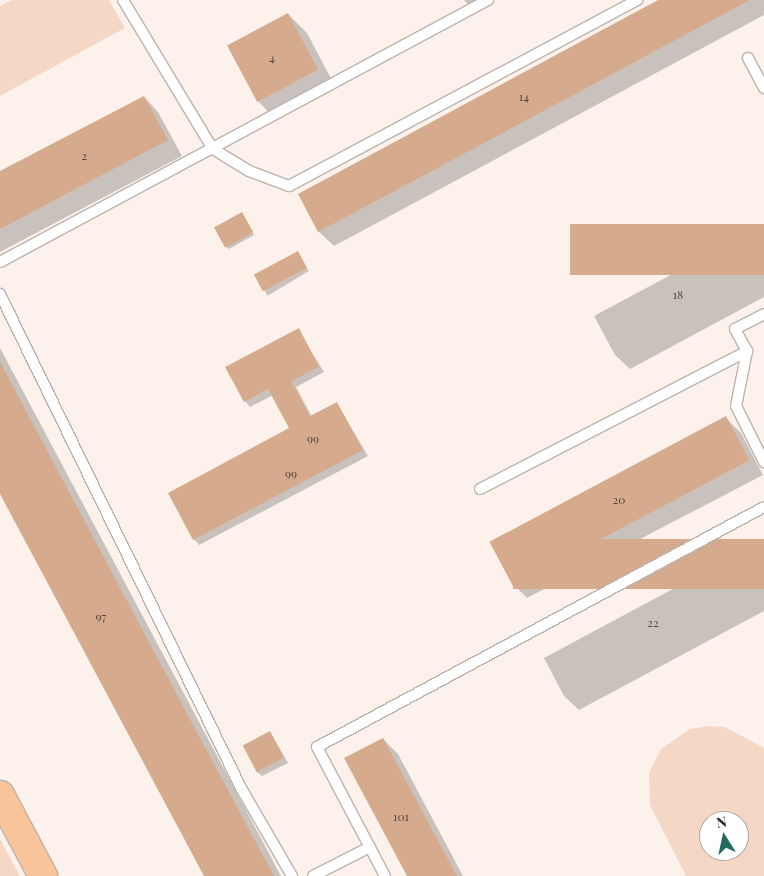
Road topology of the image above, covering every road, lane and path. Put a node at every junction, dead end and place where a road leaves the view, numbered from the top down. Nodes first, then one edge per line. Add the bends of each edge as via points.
1 (123, 0) edge
2 (488, 0) edge
3 (638, 0) edge
4 (748, 58) dead end
5 (764, 88) edge
6 (213, 149) junction
7 (0, 262) edge
8 (0, 294) edge
9 (764, 314) edge
10 (746, 351) junction
11 (764, 462) edge
12 (480, 489) dead end
13 (764, 507) edge
14 (0, 795) edge
15 (370, 847) junction
16 (43, 876) edge
17 (292, 876) edge
18 (313, 876) edge
19 (385, 876) edge

1 - 6 lane
2 - 6 lane
3 - 6 lane via 289,186 249,171
4 - 5 lane
6 - 7 lane
8 - 17 lane via 241,788
9 - 10 lane via 735,329
10 - 11 lane via 736,406
10 - 12 lane
13 - 15 lane via 317,747
14 - 16 main road
15 - 18 lane
15 - 19 lane

